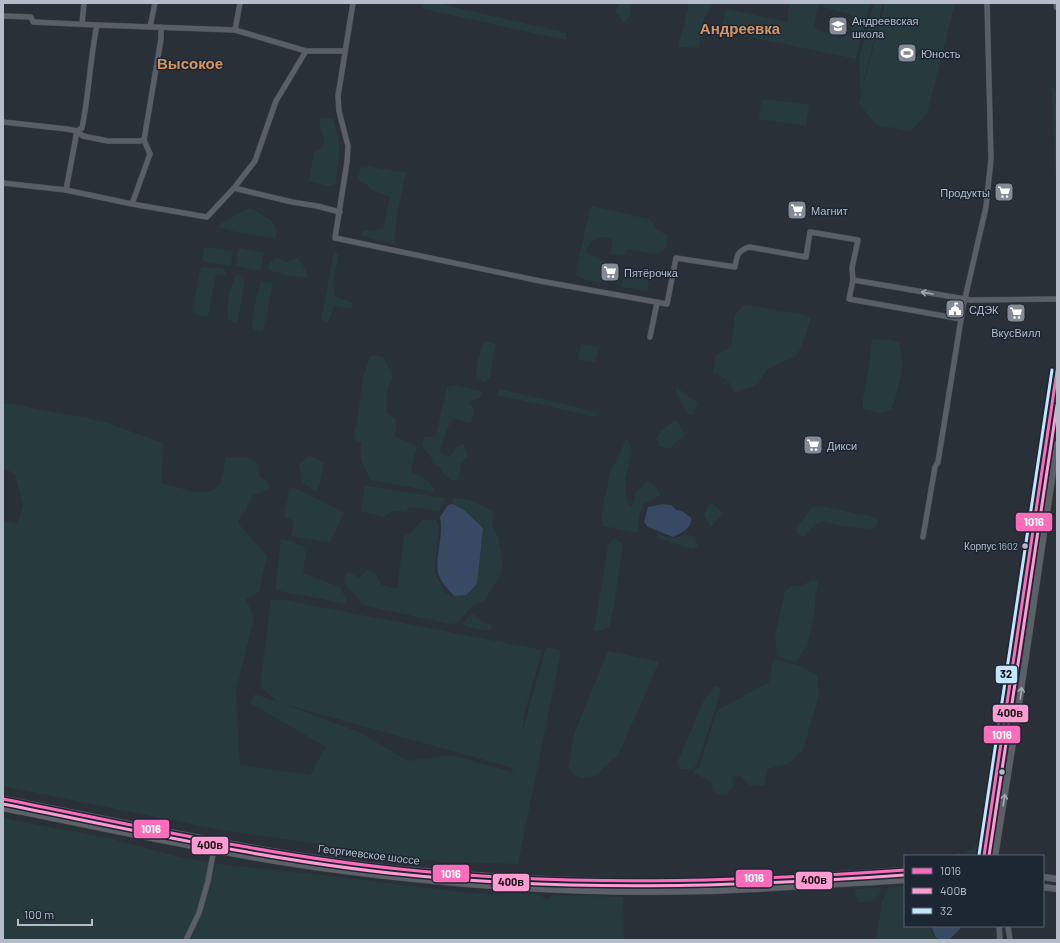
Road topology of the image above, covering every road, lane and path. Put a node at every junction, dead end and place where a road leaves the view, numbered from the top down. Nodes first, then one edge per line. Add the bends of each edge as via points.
1 (84, 3) edge
2 (155, 3) edge
3 (240, 3) edge
4 (353, 3) edge
5 (987, 3) edge
6 (1057, 3) edge
7 (1057, 7) edge
8 (3, 16) edge
9 (82, 24) junction
10 (97, 25) junction
11 (150, 27) junction
12 (161, 27) junction
13 (235, 30) junction
14 (306, 51) junction
15 (345, 51) junction
16 (3, 122) edge
17 (77, 131) junction
18 (144, 140) junction
19 (3, 183) edge
20 (234, 188) junction
21 (66, 190) junction
22 (132, 204) junction
23 (340, 212) junction
24 (853, 280) junction
25 (966, 299) junction
26 (1057, 299) edge
27 (657, 303) junction
28 (961, 319) junction
29 (650, 337) dead end
30 (1057, 371) edge
31 (1057, 444) edge
32 (923, 537) dead end
33 (1028, 571) junction
34 (1038, 573) junction
35 (1021, 614) junction
36 (1032, 616) junction
37 (3, 799) edge
38 (3, 808) edge
39 (229, 843) junction
40 (214, 849) junction
41 (984, 855) edge
42 (995, 855) edge
43 (904, 870) edge
44 (832, 875) junction
45 (1044, 877) edge
46 (1057, 879) edge
47 (904, 880) edge
48 (834, 885) junction
49 (1044, 887) edge
50 (1057, 889) edge
51 (999, 927) edge
52 (1008, 927) edge
53 (186, 940) edge
54 (1000, 940) edge
55 (1010, 940) edge

1 - 9 street
2 - 11 street
3 - 13 street
4 - 15 street
5 - 25 street via 991,159 986,207
6 - 7 main road
8 - 9 street via 31,17 33,22
9 - 10 street
10 - 11 street
10 - 17 street via 92,47 86,108 82,128
11 - 12 street
12 - 13 street
12 - 18 street
13 - 14 street
14 - 15 street
14 - 20 street via 276,101 255,161
15 - 23 street via 338,96 348,146
16 - 17 street
17 - 18 street via 84,136 108,142
17 - 21 street
18 - 22 street via 150,154
19 - 21 street
20 - 22 street via 207,217
20 - 23 street
21 - 22 street
23 - 27 street via 335,238
25 -> 24 street
24 - 27 street via 852,268 858,240 810,232 806,257 748,247 737,254 735,268 676,258 667,304
24 - 28 street via 849,299
25 - 26 street
25 - 28 street
27 - 29 street
28 - 32 street
30 - 33 main road
31 - 34 main road
33 - 34 main road
33 - 35 main road
34 - 36 main road
35 - 36 main road
35 - 41 main road
42 -> 36 main road
37 - 39 main road, Георгиевское шоссе
38 - 40 main road, Георгиевское шоссе
39 - 40 street
39 - 44 main road, Георгиевское шоссе via 308,857 395,868 540,880 702,881
40 - 48 main road, Георгиевское шоссе via 335,869 500,886 600,891 704,891
40 - 53 street via 199,913
43 - 44 main road, Георгиевское шоссе
44 - 48 street via 838,880
45 - 46 main road
47 - 48 main road, Георгиевское шоссе
49 - 50 main road
51 - 54 street
52 - 55 street

